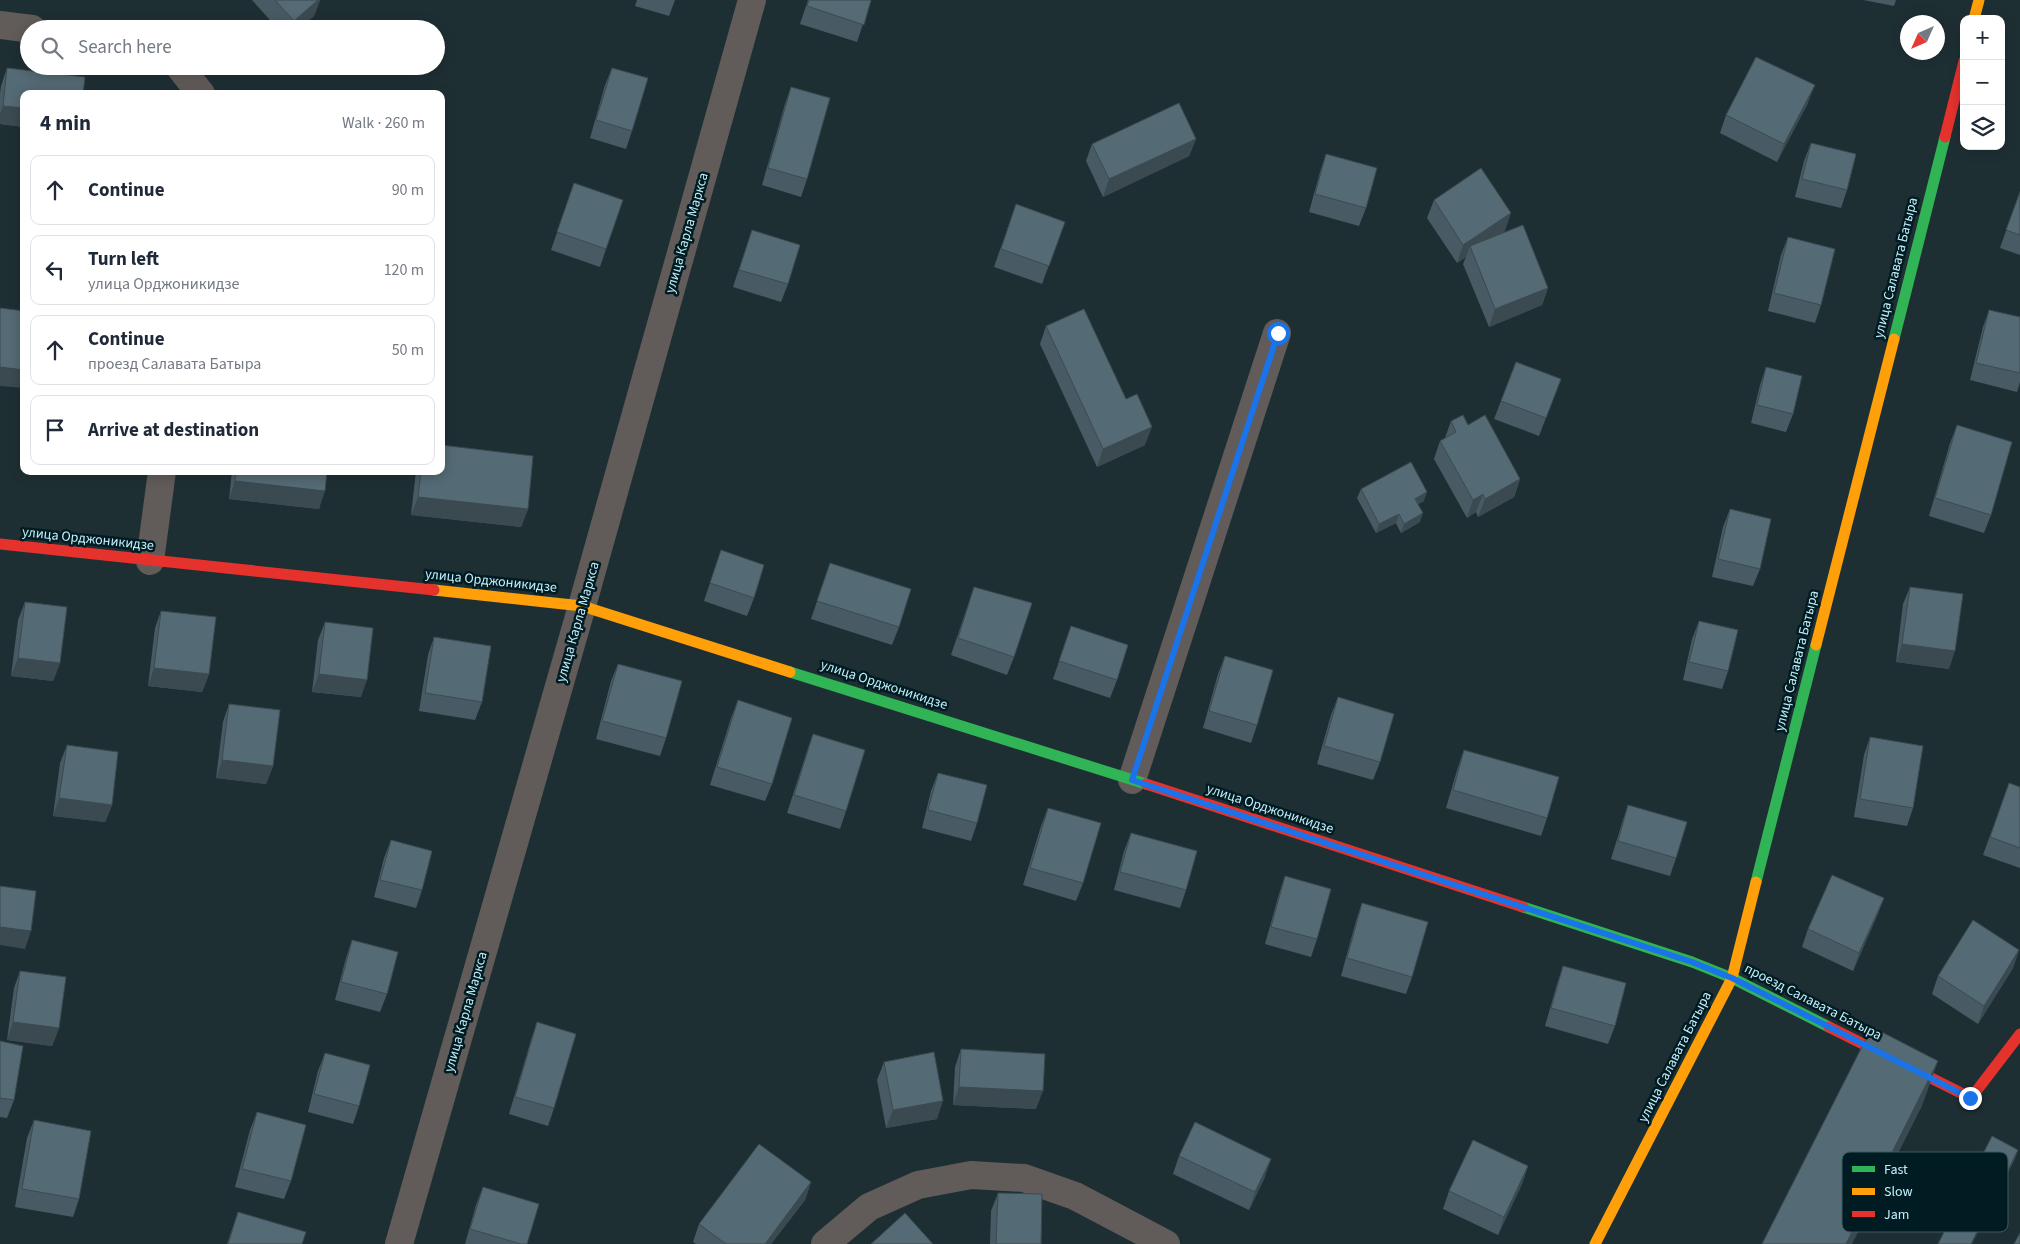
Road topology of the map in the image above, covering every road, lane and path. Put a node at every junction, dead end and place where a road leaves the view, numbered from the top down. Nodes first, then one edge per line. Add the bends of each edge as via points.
1 (752, 0) edge
2 (1979, 0) edge
3 (1975, 15) edge
4 (0, 25) edge
5 (20, 28) edge
6 (185, 75) edge
7 (1960, 77) edge
8 (197, 90) edge
9 (1278, 333) dead end
10 (161, 475) edge
11 (0, 544) edge
12 (150, 561) junction
13 (582, 606) junction
14 (1132, 780) junction
15 (1732, 978) junction
16 (2020, 1034) edge
17 (400, 1244) edge
18 (825, 1244) edge
19 (1166, 1244) edge
20 (1595, 1244) edge

1 - 13 street, улица Карла Маркса
2 - 3 street
4 - 5 street
6 - 8 street
7 - 15 street, улица Салавата Батыра
9 - 14 street
10 - 12 street
11 - 12 street, улица Орджоникидзе
12 - 13 street, улица Орджоникидзе
13 - 14 street, улица Орджоникидзе
13 - 17 street, улица Карла Маркса
14 - 15 street, улица Орджоникидзе via 1692,962
15 - 16 street, проезд Салавата Батыра via 1970,1098
15 - 20 street, улица Салавата Батыра
18 - 19 street via 869,1207 918,1185 971,1175 1024,1178 1075,1196

